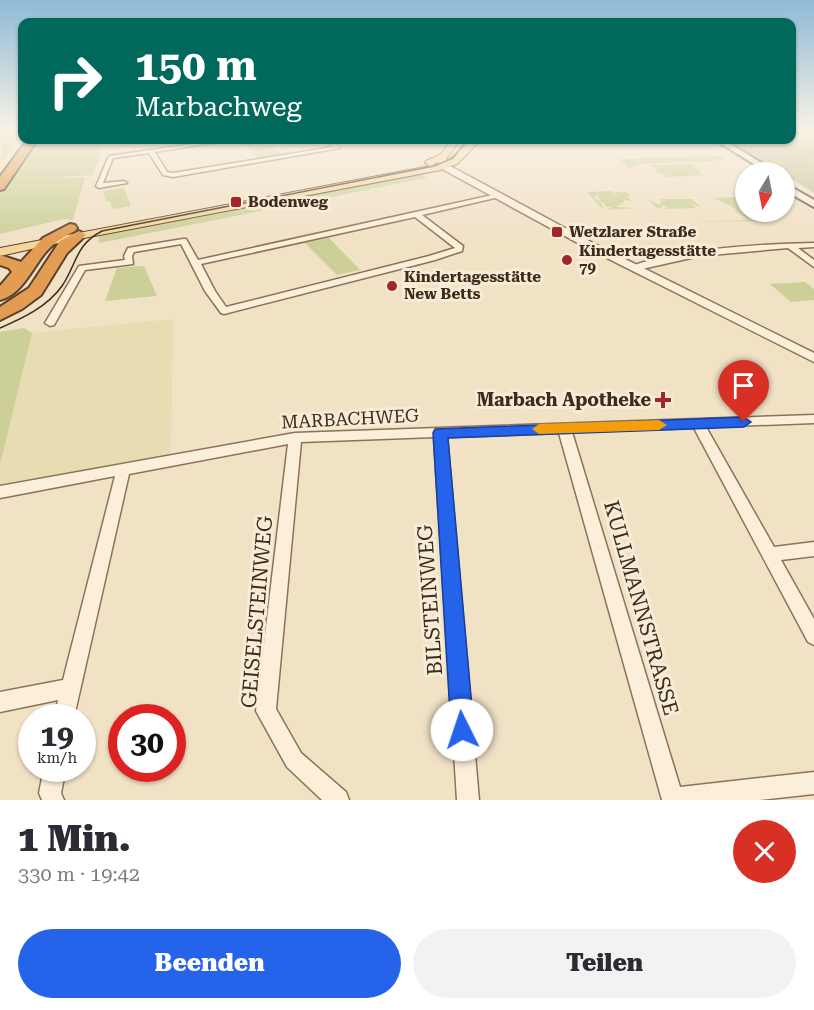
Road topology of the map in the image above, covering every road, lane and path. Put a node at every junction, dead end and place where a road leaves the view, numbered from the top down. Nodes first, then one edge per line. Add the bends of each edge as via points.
1 (14, 166) edge
2 (107, 166) edge
3 (162, 166) edge
4 (226, 166) edge
5 (415, 166) edge
6 (452, 166) edge
7 (124, 183) dead end
8 (0, 186) edge
9 (795, 186) edge
10 (795, 193) edge
11 (497, 196) junction
12 (814, 198) edge
13 (814, 204) edge
14 (416, 214) junction
15 (75, 232) junction
16 (49, 237) junction
17 (0, 244) edge
18 (814, 245) edge
19 (790, 246) junction
20 (0, 252) edge
21 (0, 260) edge
22 (196, 263) junction
23 (814, 264) edge
24 (633, 268) junction
25 (17, 280) junction
26 (0, 295) edge
27 (0, 305) edge
28 (0, 314) edge
29 (50, 323) dead end
30 (814, 358) edge
31 (814, 419) edge
32 (698, 423) junction
33 (564, 428) junction
34 (440, 433) junction
35 (295, 438) junction
36 (123, 470) junction
37 (0, 492) edge
38 (814, 549) edge
39 (768, 555) junction
40 (814, 636) edge
41 (70, 688) junction
42 (0, 702) edge
43 (67, 704) edge
44 (52, 782) edge
45 (814, 783) edge
46 (53, 800) edge
47 (338, 800) edge
48 (468, 800) edge
49 (673, 800) edge

1 - 8 highway
2 - 7 street via 99,186
3 - 4 street via 165,174 173,175
5 - 15 main road
6 - 11 street
9 - 12 main road
10 - 13 main road
11 - 14 street
11 - 24 street
14 - 22 street
14 - 22 street via 459,249 224,311
15 - 16 highway
15 - 28 highway via 36,289
16 - 17 main road
16 - 20 main road
16 - 25 highway
16 - 27 highway via 24,288
18 - 19 street
19 - 23 street
19 - 24 street via 719,249
21 - 25 highway via 18,268
22 - 29 street via 183,241 174,241 131,250 130,262 82,268
24 - 30 street
25 - 26 highway
31 - 32 street, MARBACHWEG
32 - 33 street, MARBACHWEG
32 - 39 street
33 - 34 street, MARBACHWEG
33 - 49 street, KULLMANNSTRASSE
34 - 35 street, MARBACHWEG
34 - 48 street, BILSTEINWEG
35 - 36 street, MARBACHWEG
35 - 47 street, GEISELSTEINWEG via 266,711 294,760
36 - 37 street, MARBACHWEG
36 - 41 street
38 - 39 street
39 - 40 street
41 - 42 street
41 - 43 street
44 - 46 street
45 - 49 street

